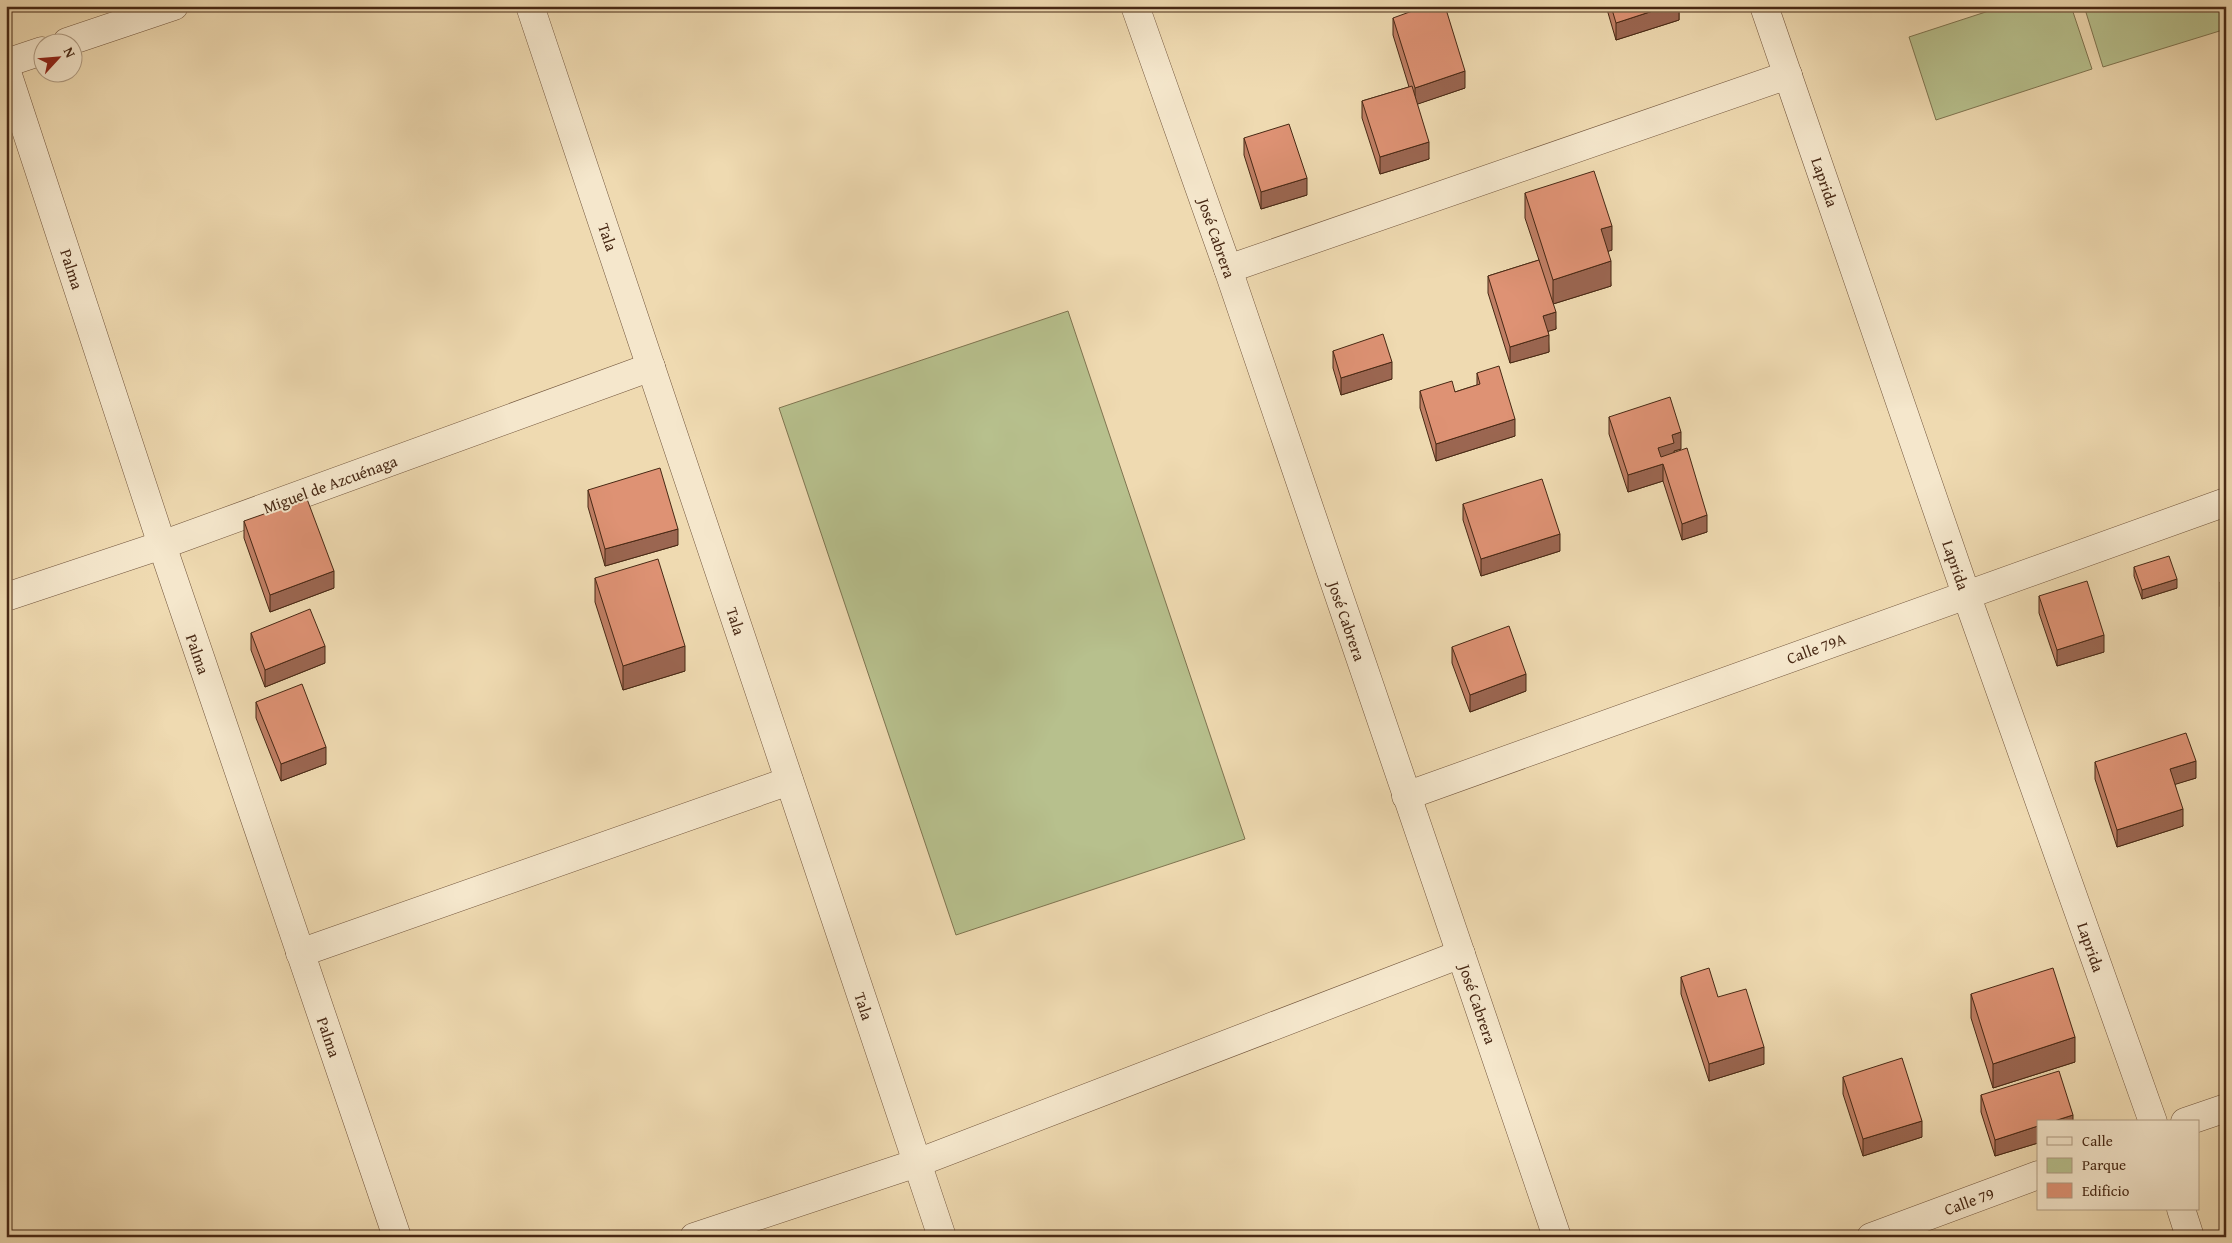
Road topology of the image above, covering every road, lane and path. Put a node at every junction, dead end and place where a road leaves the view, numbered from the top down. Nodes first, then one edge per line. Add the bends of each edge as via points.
1 (174, 6) edge
2 (530, 6) edge
3 (1135, 6) edge
4 (1764, 6) edge
5 (82, 37) edge
6 (32, 54) edge
7 (6, 63) edge
8 (6, 69) edge
9 (1788, 75) junction
10 (1228, 268) junction
11 (651, 367) junction
12 (2226, 502) edge
13 (162, 545) junction
14 (1966, 594) junction
15 (6, 596) edge
16 (789, 781) junction
17 (1406, 796) junction
18 (300, 953) junction
19 (1461, 954) junction
20 (2226, 1108) edge
21 (2152, 1120) edge
22 (2192, 1120) edge
23 (917, 1163) junction
24 (2037, 1175) edge
25 (2181, 1210) edge
26 (397, 1237) edge
27 (694, 1237) edge
28 (942, 1237) edge
29 (1556, 1237) edge
30 (1871, 1237) edge
31 (2190, 1237) edge

1 - 5 street
2 - 11 street, Tala
3 - 10 street, José Cabrera
4 - 9 street, Laprida
6 - 7 street
8 - 13 street, Palma
9 - 10 street
9 - 14 street, Laprida
10 - 17 street, José Cabrera
11 - 13 street, Miguel de Azcuénaga
11 - 16 street, Tala
12 - 14 street, Calle 79A
13 - 15 street, Miguel de Azcuénaga
13 - 18 street, Palma
14 - 17 street, Calle 79A
14 - 21 street, Laprida
16 - 18 street
16 - 23 street, Tala
17 - 19 street, José Cabrera
18 - 26 street, Palma
19 - 23 street
19 - 29 street, José Cabrera
20 - 22 street
23 - 27 street
23 - 28 street, Tala
24 - 30 street, Calle 79
25 - 31 street

